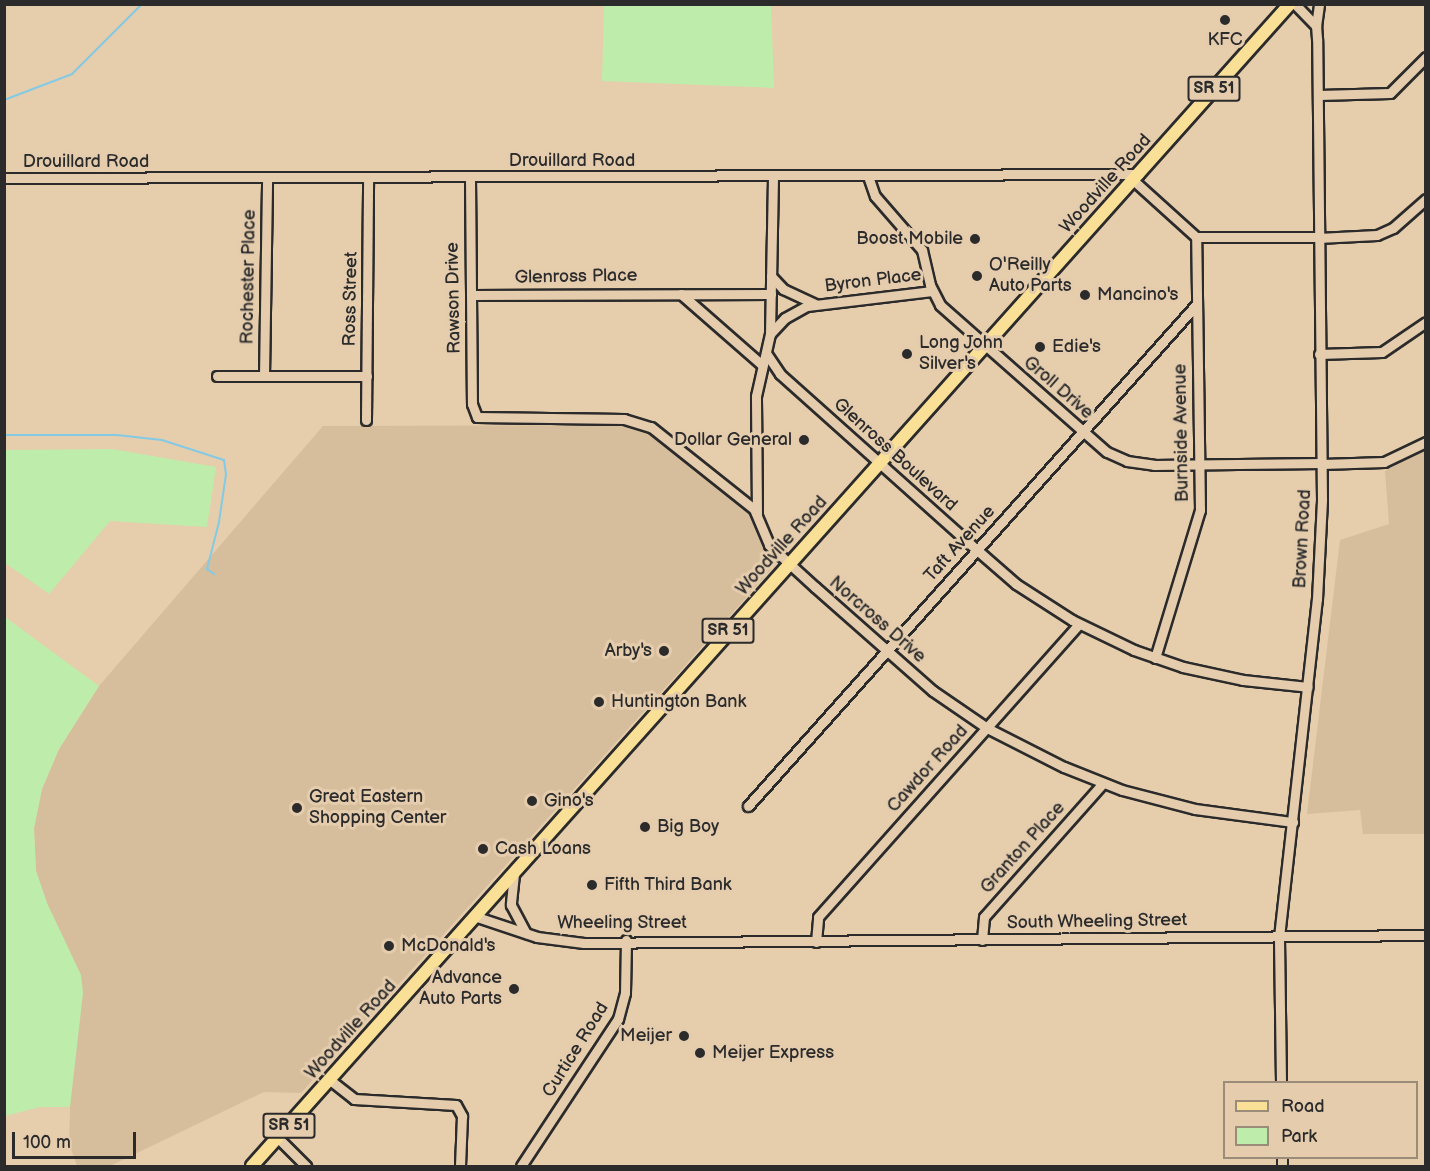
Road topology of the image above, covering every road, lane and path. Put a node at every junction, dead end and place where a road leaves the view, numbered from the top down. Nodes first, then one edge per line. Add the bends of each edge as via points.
1 (1290, 4) edge
2 (1295, 4) edge
3 (1320, 4) edge
4 (1317, 26) junction
5 (1425, 57) edge
6 (1319, 95) junction
7 (773, 176) junction
8 (868, 176) junction
9 (1136, 177) junction
10 (4, 178) edge
11 (267, 178) junction
12 (368, 178) junction
13 (470, 178) junction
14 (1425, 199) edge
15 (1196, 237) junction
16 (1318, 237) junction
17 (771, 276) junction
18 (932, 291) junction
19 (681, 294) junction
20 (771, 294) junction
21 (471, 295) junction
22 (817, 304) junction
23 (1196, 305) junction
24 (1425, 322) edge
25 (770, 334) junction
26 (985, 346) junction
27 (766, 353) junction
28 (1319, 354) junction
29 (762, 365) junction
30 (217, 376) dead end
31 (264, 376) junction
32 (367, 376) junction
33 (366, 420) dead end
34 (1083, 432) junction
35 (1425, 442) edge
36 (1322, 463) junction
37 (880, 464) junction
38 (1199, 465) junction
39 (757, 514) junction
40 (977, 550) junction
41 (790, 564) junction
42 (1079, 624) junction
43 (887, 651) junction
44 (1155, 658) junction
45 (1308, 687) junction
46 (987, 728) junction
47 (1103, 783) junction
48 (748, 806) dead end
49 (1293, 822) junction
50 (514, 874) junction
51 (477, 917) junction
52 (1425, 935) edge
53 (531, 936) junction
54 (1280, 937) junction
55 (626, 940) junction
56 (982, 940) junction
57 (816, 942) junction
58 (769, 943) joint
59 (330, 1080) junction
60 (1281, 1081) edge
61 (278, 1138) junction
62 (252, 1167) edge
63 (306, 1167) edge
64 (460, 1167) edge
65 (521, 1167) edge

1 - 9 main road, Woodville Road / SR 51
2 - 4 street
3 - 4 street, Brown Road
4 - 6 street, Brown Road
5 - 6 street via 1390,93
6 - 16 street, Brown Road
7 - 8 street, Drouillard Road
7 - 13 street, Drouillard Road
7 - 17 street
8 - 9 street, Drouillard Road
8 - 18 street, Groll Drive via 875,196 922,250
9 - 15 street
9 - 26 main road, Woodville Road / SR 51
10 - 11 street, Drouillard Road
11 - 12 street, Drouillard Road
11 - 31 street, Rochester Place
12 - 13 street, Drouillard Road
12 - 32 street, Ross Street
13 - 21 street, Rawson Drive
14 - 16 street via 1393,228 1377,236
15 - 16 street
15 - 23 street, Burnside Avenue
16 - 28 street, Brown Road
17 - 20 street
17 - 22 street, Byron Place via 783,289
18 - 22 street, Byron Place
18 - 26 street, Groll Drive via 940,305
19 - 20 street, Glenross Place
19 - 21 street, Glenross Place
19 - 29 street
20 - 25 street
21 - 39 street, Rawson Drive via 472,404 477,417 638,421 663,436
22 - 25 street, Byron Place via 793,312
23 - 34 street, Taft Avenue
23 - 38 street, Burnside Avenue
24 - 28 street via 1382,352
25 - 27 street
26 - 34 street, Groll Drive
26 - 37 main road, Woodville Road / SR 51
27 - 29 street
27 - 37 street, Glenross Boulevard via 780,374
28 - 36 street, Brown Road
29 - 39 street via 756,396
30 - 31 street
31 - 32 street
32 - 33 street, Ross Street
34 - 38 street, Groll Drive via 1103,449 1127,461
34 - 40 street, Taft Avenue
35 - 36 street, Groll Drive via 1384,462
36 - 38 street, Groll Drive
36 - 45 street, Brown Road via 1319,572
37 - 40 street, Glenross Boulevard
37 - 41 main road, Woodville Road / SR 51
38 - 44 street, Burnside Avenue via 1199,515
39 - 41 street, Norcross Drive via 765,540
40 - 42 street, Glenross Boulevard via 1027,592
40 - 43 street, Taft Avenue
41 - 43 street, Norcross Drive
41 - 50 main road, Woodville Road / SR 51
42 - 44 street, Glenross Boulevard
42 - 46 street, Cawdor Road
43 - 46 street, Norcross Drive via 933,691
43 - 48 street, Taft Avenue
44 - 45 street, Glenross Boulevard via 1222,676
45 - 49 street, Brown Road
46 - 47 street, Norcross Drive
46 - 57 street, Cawdor Road via 818,917
47 - 49 street, Norcross Drive via 1195,809
47 - 56 street, Granton Place via 984,917
49 - 54 street, Brown Road
50 - 51 main road, Woodville Road / SR 51
50 - 53 street via 512,910 521,928
51 - 53 street, Wheeling Street
51 - 59 main road, Woodville Road / SR 51
52 - 54 street, South Wheeling Street
53 - 55 street, Wheeling Street via 584,943
54 - 56 street, South Wheeling Street
54 - 60 street, Brown Road
55 - 58 street, Wheeling Street
55 - 65 street, Curtice Road via 626,993 618,1019
56 - 57 street, South Wheeling Street
57 - 58 street, South Wheeling Street
59 - 61 main road, Woodville Road / SR 51
59 - 64 street via 354,1099 437,1101 458,1106 462,1116
61 - 62 main road, Woodville Road / SR 51
61 - 63 street

